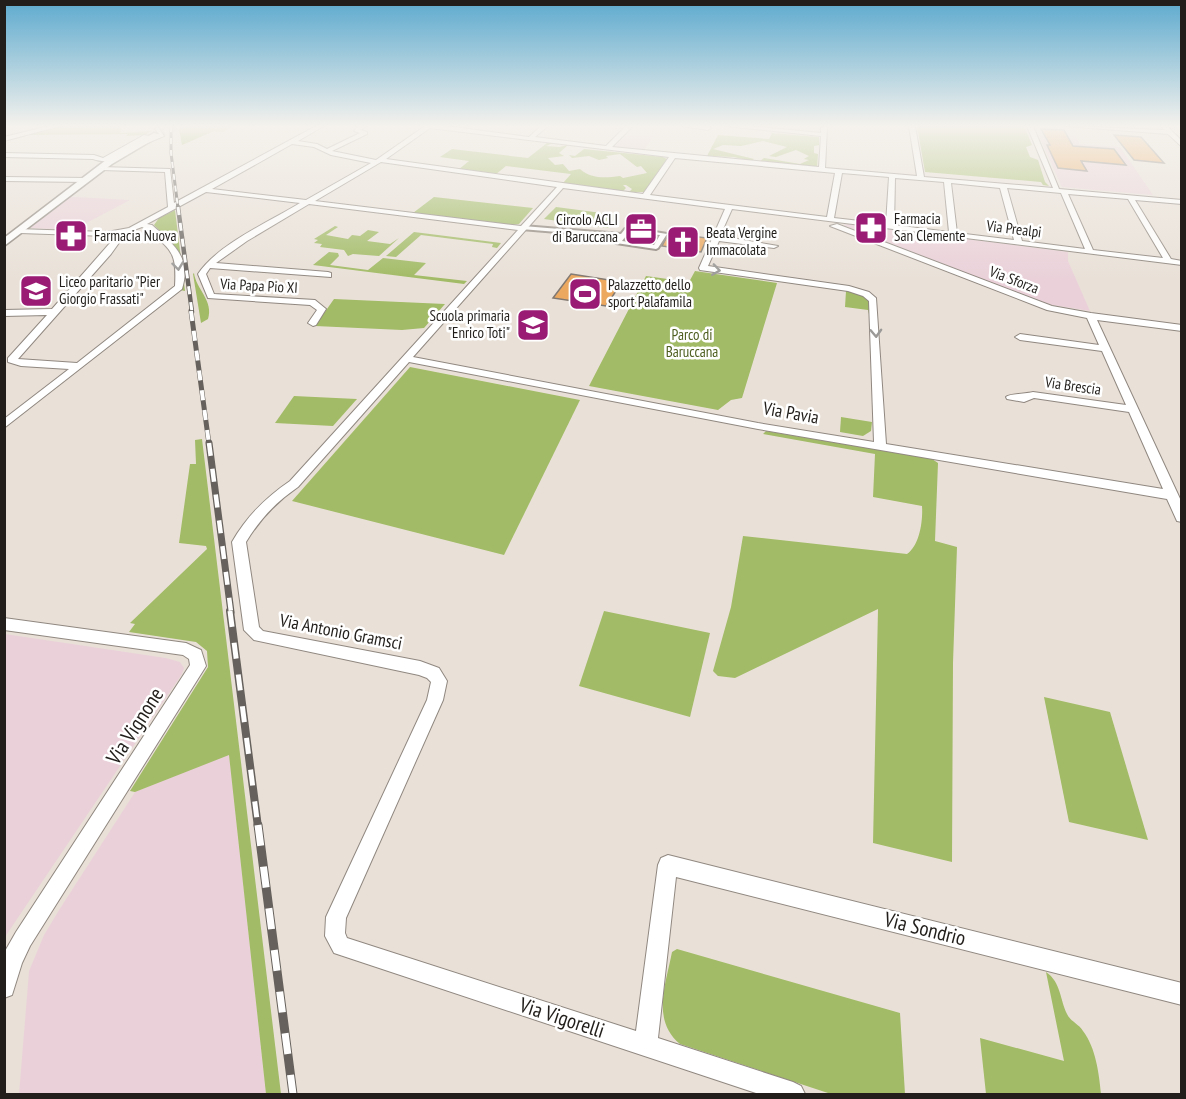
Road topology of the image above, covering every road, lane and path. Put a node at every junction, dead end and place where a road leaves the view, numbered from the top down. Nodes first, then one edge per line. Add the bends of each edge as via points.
1 (89, 177) edge
2 (169, 177) edge
3 (228, 177) edge
4 (351, 177) edge
5 (498, 177) edge
6 (659, 177) edge
7 (839, 177) edge
8 (892, 177) edge
9 (911, 177) edge
10 (1054, 177) edge
11 (921, 178) joint
12 (4, 179) edge
13 (87, 180) junction
14 (947, 181) junction
15 (561, 186) junction
16 (1003, 186) junction
17 (206, 190) junction
18 (1060, 191) junction
19 (645, 197) junction
20 (1130, 197) junction
21 (308, 202) junction
22 (1182, 202) edge
23 (729, 207) junction
24 (174, 208) junction
25 (814, 218) junction
26 (837, 223) junction
27 (142, 225) junction
28 (890, 227) junction
29 (523, 228) junction
30 (122, 233) junction
31 (953, 235) junction
32 (622, 236) junction
33 (10, 237) edge
34 (716, 238) junction
35 (1019, 243) junction
36 (774, 246) dead end
37 (1090, 252) junction
38 (1169, 262) junction
39 (1182, 263) edge
40 (208, 265) junction
41 (328, 275) dead end
42 (54, 312) junction
43 (4, 313) edge
44 (1091, 316) junction
45 (313, 323) dead end
46 (1182, 328) edge
47 (1020, 337) dead end
48 (1106, 349) junction
49 (407, 359) junction
50 (79, 366) junction
51 (1011, 397) dead end
52 (1133, 410) junction
53 (4, 425) edge
54 (880, 446) junction
55 (1171, 495) junction
56 (1182, 518) edge
57 (4, 624) edge
58 (335, 937) joint
59 (4, 987) edge
60 (1182, 994) edge
61 (645, 1044) junction
62 (794, 1095) edge

1 - 13 street
2 - 24 street
3 - 17 street
4 - 21 street, Via Papa Pio XI
5 - 15 street, Via Prealpi
6 - 19 street
7 - 26 street
8 - 28 street
9 - 11 street
10 - 18 street
11 - 14 street
12 - 13 street
13 - 33 street
14 - 16 street
14 - 31 street
15 - 19 street, Via Prealpi
15 - 29 street, Via Antonio Gramsci
16 - 18 street
16 - 35 street
17 - 21 street
17 - 24 street
18 - 20 street
18 - 37 street
19 - 23 street, Via Prealpi
20 - 22 street
20 - 38 street
21 - 29 street
21 - 40 street, Via Papa Pio XI
23 - 25 street, Via Prealpi
23 - 34 street
24 - 27 street
25 - 26 street, Via Prealpi
25 - 26 street, Via Sforza
26 - 28 street, Via Prealpi
26 - 44 street, Via Sforza via 1038,304
27 - 30 street
27 -> 50 street via 149,226 176,250 180,285
28 - 31 street, Via Prealpi
29 - 32 street
29 - 49 street, Via Antonio Gramsci
30 - 33 street
30 - 42 street
31 - 35 street, Via Prealpi
32 - 32 street via 627,230 664,234 656,247 618,242
34 - 36 street
34 -> 54 street via 703,268 852,290 873,300
35 - 37 street, Via Prealpi
37 - 38 street, Via Prealpi
38 - 39 street, Via Prealpi
40 - 41 street, Via Papa Pio XI
40 - 45 street, Via Papa Pio XI via 202,274 211,296 312,302 322,309
42 - 43 street
42 - 50 street via 12,360
44 - 46 street, Via Sforza
44 - 48 street
47 - 48 street
48 - 52 street
49 - 54 street, Via Pavia
49 - 58 street, Via Antonio Gramsci via 294,484 253,520 239,542 253,633 420,668 433,673 439,681 432,706 336,917
50 - 53 street
51 - 52 street, Via Brescia via 1024,399 1033,395
52 - 55 street
54 - 55 street, Via Pavia
55 - 56 street
57 - 59 street, Via Vignone via 186,649 196,655 198,666 23,939
58 - 61 street, Via Vigorelli via 345,949
60 - 61 street, Via Sondrio via 668,865
61 - 62 street, Via Vigorelli

